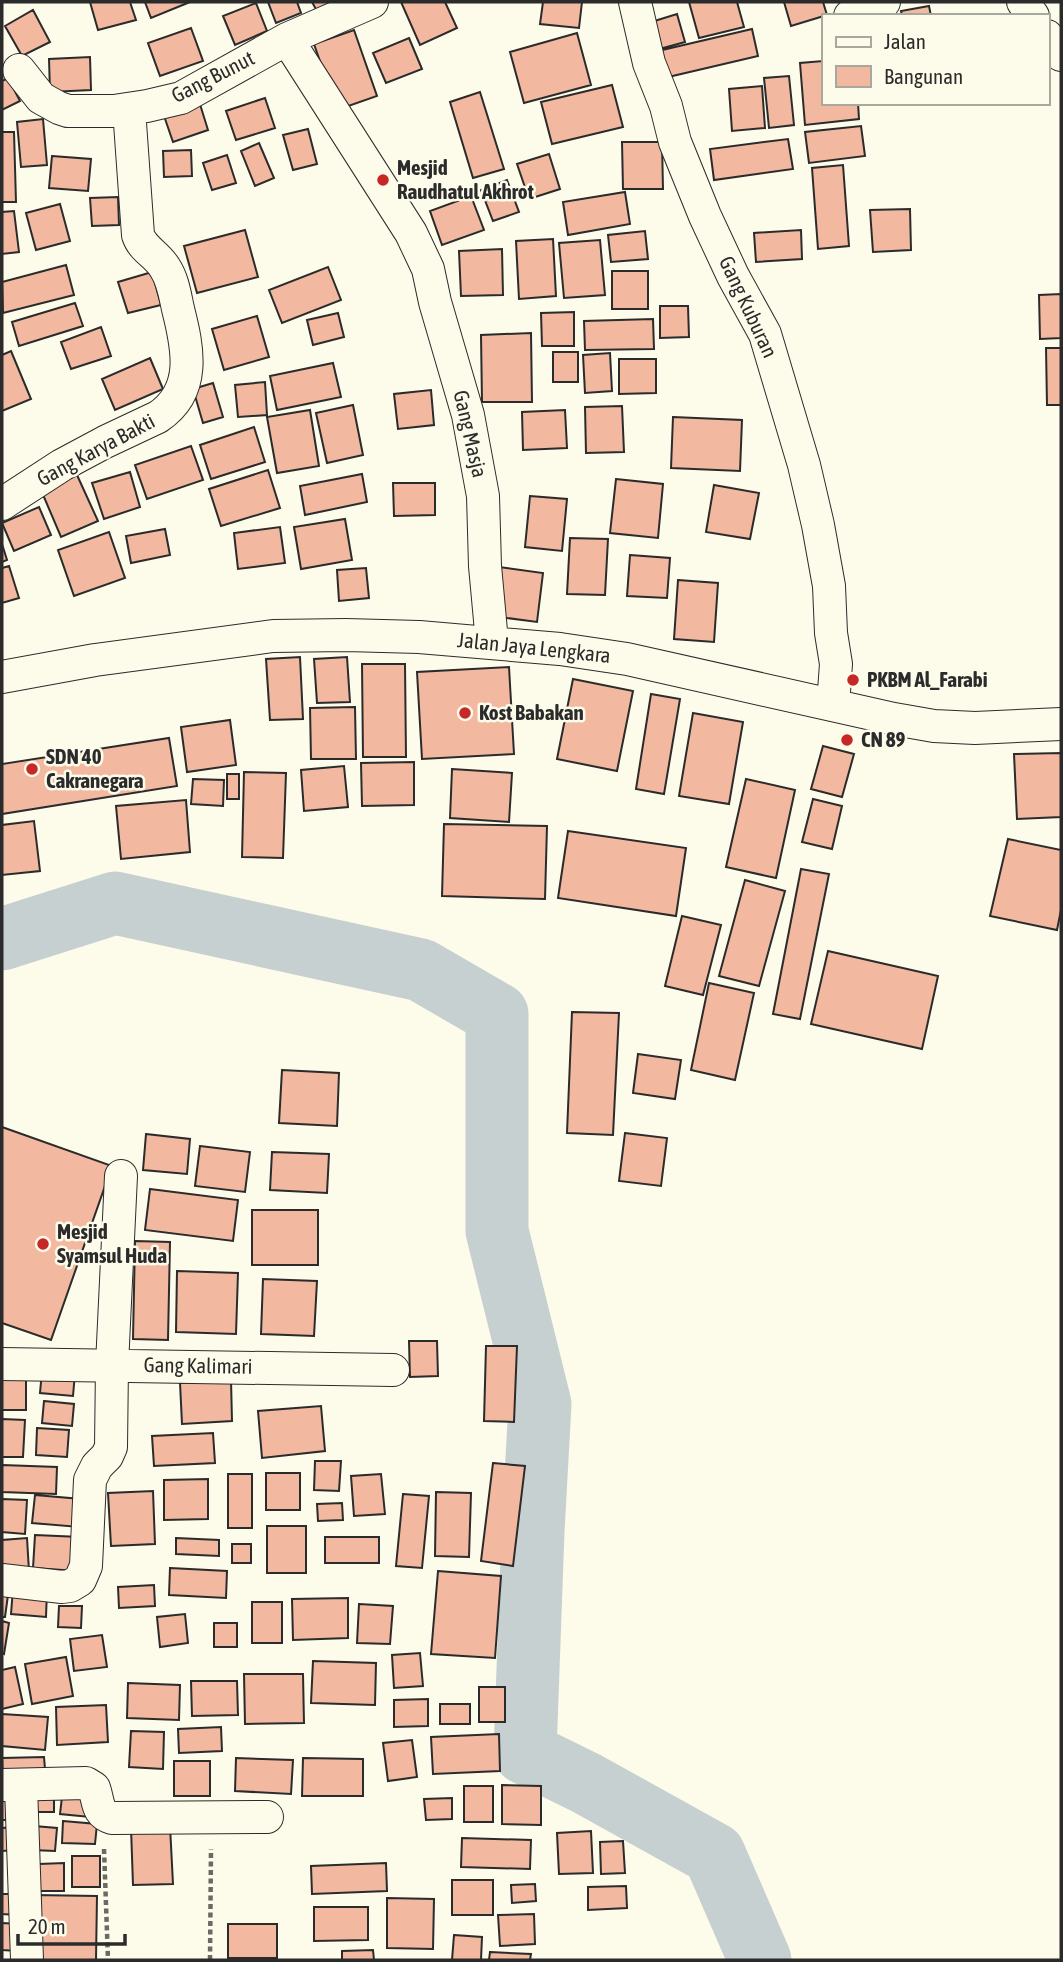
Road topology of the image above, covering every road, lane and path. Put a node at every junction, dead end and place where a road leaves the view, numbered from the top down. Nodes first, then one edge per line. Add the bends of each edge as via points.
1 (372, 2) edge
2 (635, 2) edge
3 (884, 2) edge
4 (855, 14) edge
5 (287, 39) junction
6 (1049, 39) edge
7 (1061, 55) edge
8 (19, 70) dead end
9 (129, 109) junction
10 (2, 504) edge
11 (492, 642) junction
12 (2, 677) edge
13 (833, 705) junction
14 (1061, 724) edge
15 (121, 1176) dead end
16 (2, 1364) edge
17 (112, 1365) junction
18 (393, 1370) dead end
19 (2, 1580) edge
20 (11, 1785) edge
21 (103, 1813) junction
22 (211, 1817) junction
23 (267, 1817) dead end
24 (27, 1960) edge
25 (108, 1960) edge
26 (210, 1960) edge

1 - 5 street, Gang Bunut
2 - 13 street, Gang Kuburan via 649,63 676,142 705,216 765,334 804,465 829,586 836,664
3 - 4 street
5 - 9 street, Gang Bunut via 181,97
5 - 11 street, Gang Masja via 411,233 428,269 468,415 484,496
6 - 7 street
8 - 9 street, Gang Bunut via 41,97 58,108 79,112
9 - 10 street, Gang Karya Bakti via 138,234 172,282 187,342 185,381 178,398 158,418 62,464
11 - 12 street, Jalan Jaya Lengkara via 407,636 273,636
11 - 13 street, Jalan Jaya Lengkara via 627,659
13 - 14 street, Jalan Jaya Lengkara via 934,726
15 - 17 street
16 - 17 street, Gang Kalimari
17 - 18 street, Gang Kalimari
17 - 19 street via 111,1447 90,1480 82,1577 62,1587
20 - 21 street via 86,1783 95,1790
20 - 24 street
21 - 22 street via 112,1818
21 - 25 path
22 - 23 street
22 - 26 path

